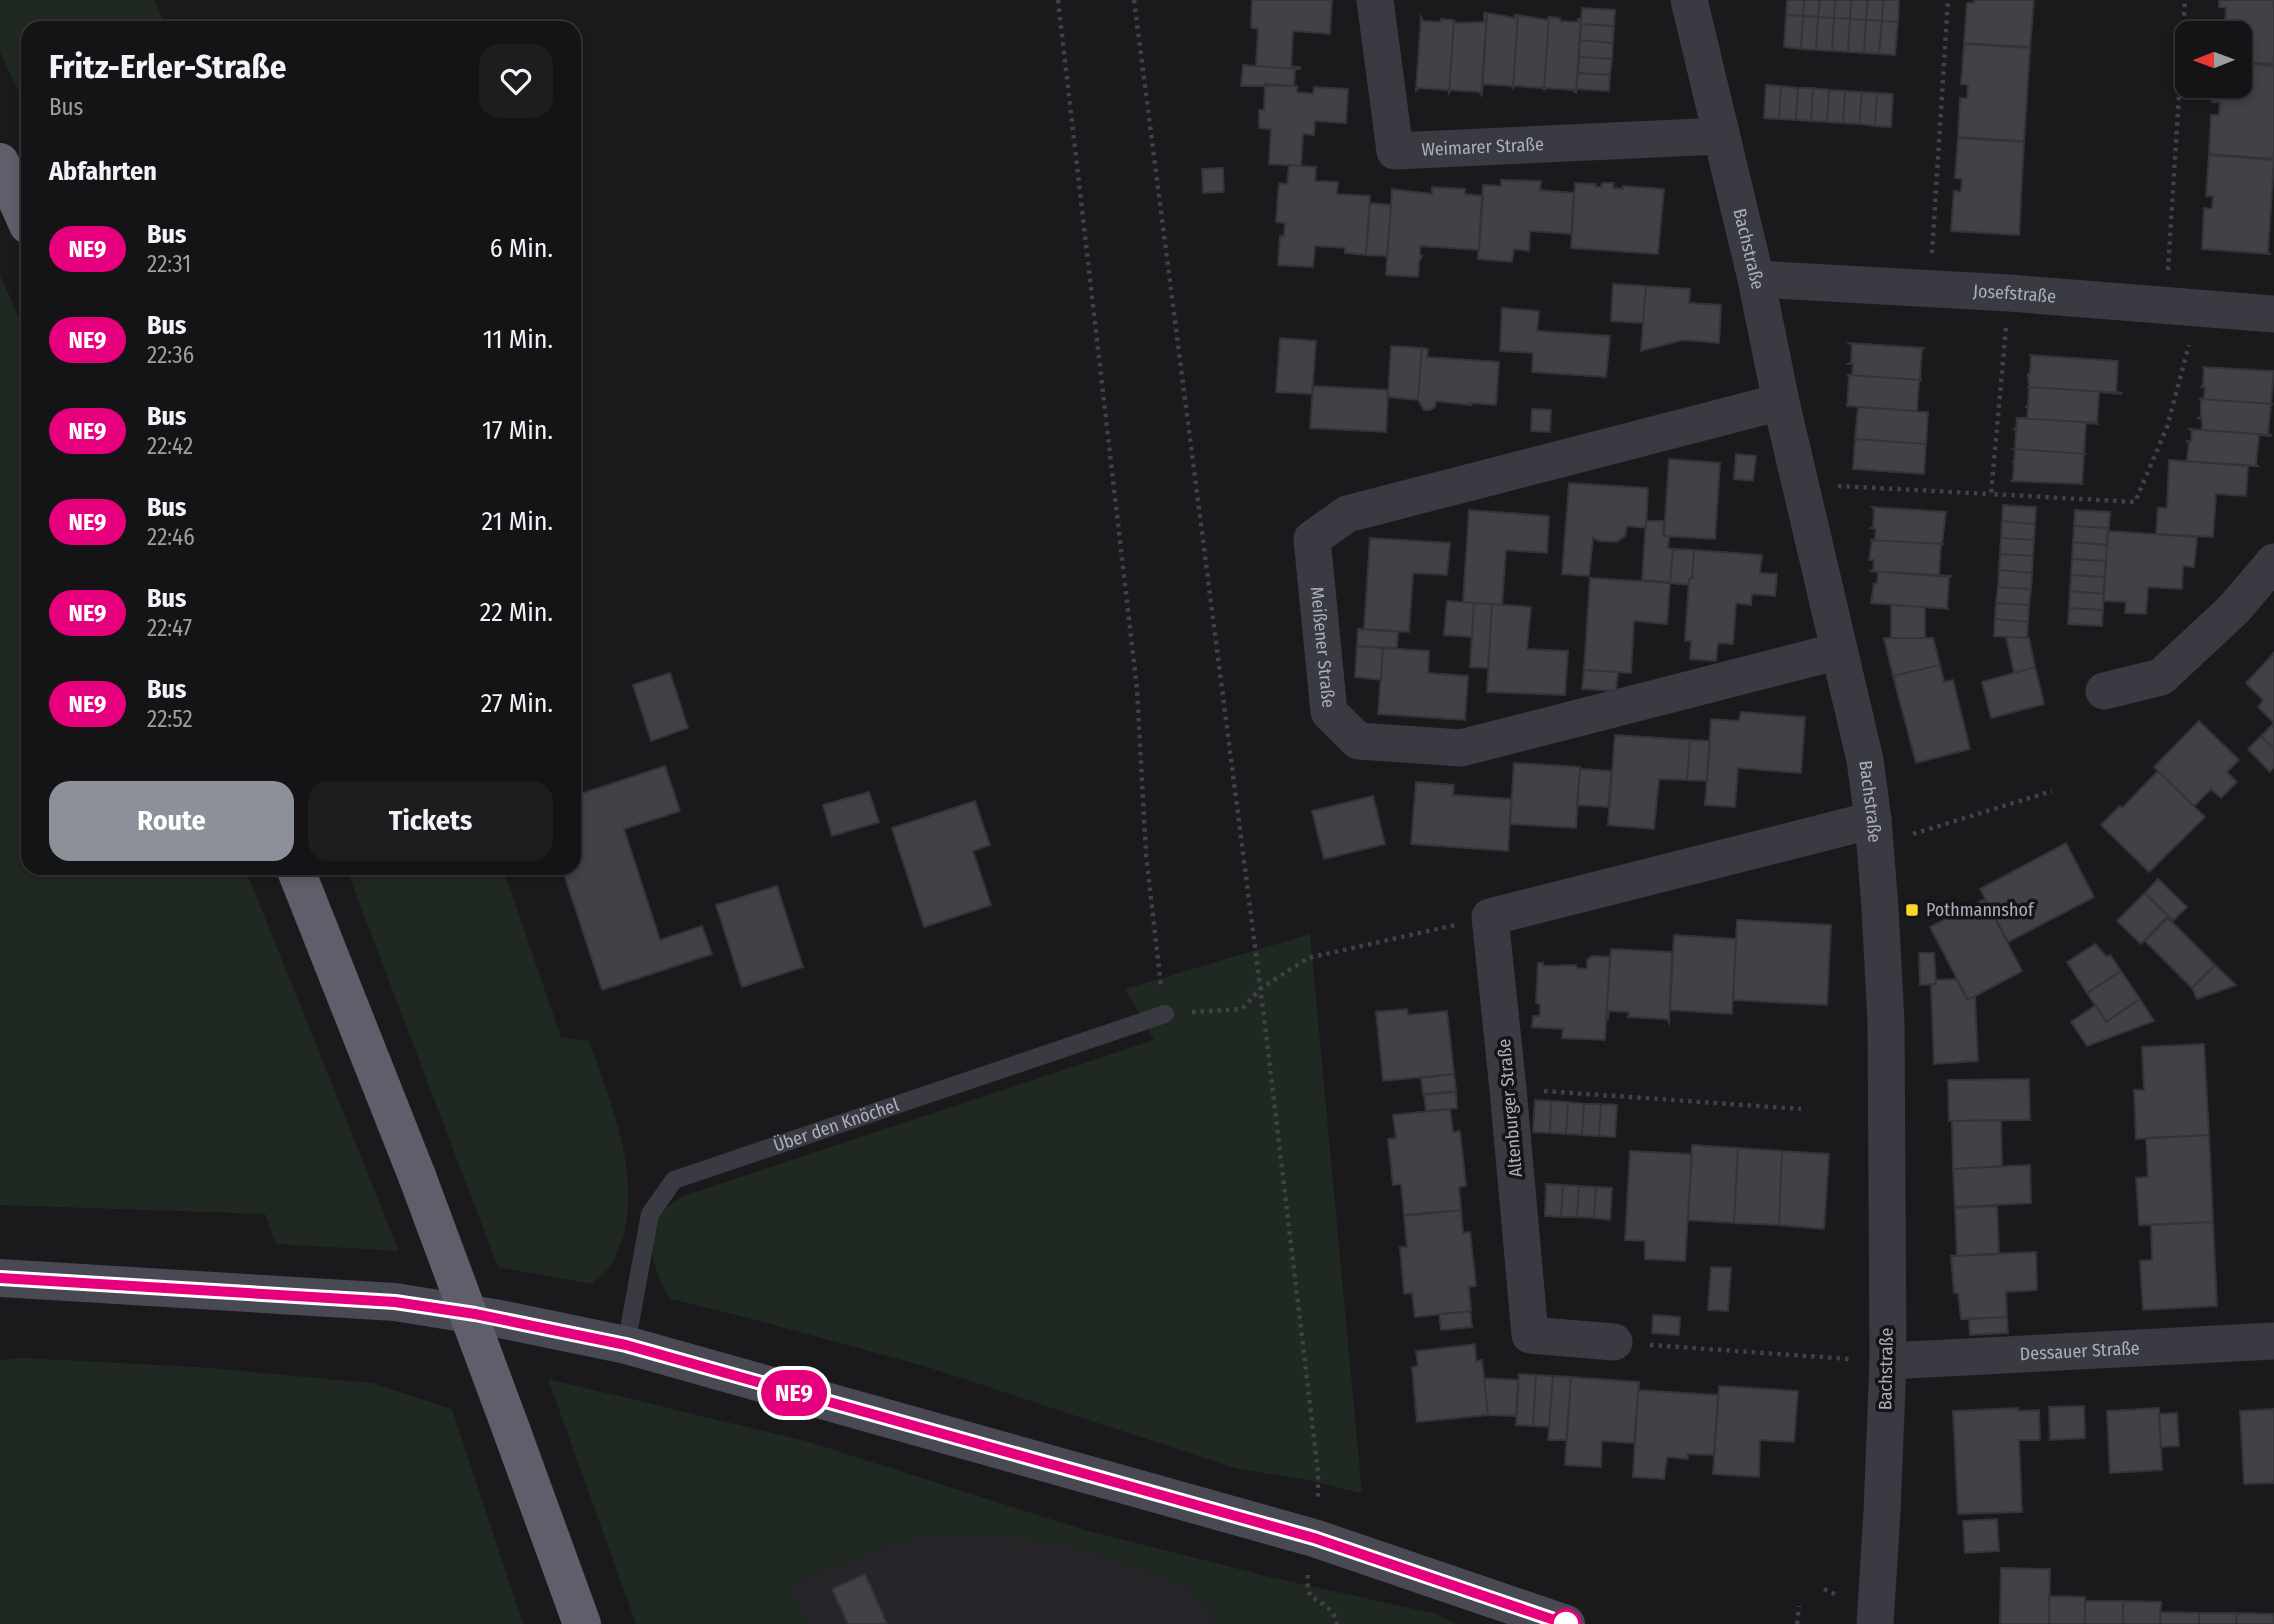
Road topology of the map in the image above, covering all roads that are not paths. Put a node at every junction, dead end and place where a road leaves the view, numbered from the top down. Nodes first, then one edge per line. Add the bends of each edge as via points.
1 (1375, 0) edge
2 (1689, 0) edge
3 (1720, 136) junction
4 (0, 162) edge
5 (21, 209) edge
6 (1756, 279) junction
7 (2274, 314) edge
8 (1782, 402) junction
9 (2274, 562) edge
10 (1839, 651) junction
11 (2104, 691) dead end
12 (1874, 831) junction
13 (298, 875) edge
14 (1165, 1014) road end
15 (0, 1278) edge
16 (2274, 1341) edge
17 (1614, 1342) road end
18 (626, 1345) junction
19 (1888, 1361) junction
20 (577, 1615) edge
21 (1566, 1624) edge
22 (1875, 1624) edge

1 - 3 street, Weimarer Straße via 1395,151
2 - 3 street, Bachstraße
3 - 6 street, Bachstraße
4 - 5 highway
6 - 7 street, Josefstraße
6 - 8 street, Bachstraße
8 - 10 street, Bachstraße
8 - 10 street, Meißener Straße via 1347,514 1312,539 1329,712 1358,741 1461,748
9 - 11 street via 2234,609 2161,677
10 - 12 street, Bachstraße via 1865,760
12 - 17 street, Altenburger Straße via 1490,917 1530,1335
12 - 19 street, Bachstraße via 1886,1022
13 - 20 highway, bridge via 417,1177
14 - 18 lane, Über den Knöchel via 674,1180 650,1214
15 - 18 main road via 395,1302
16 - 19 street, Dessauer Straße
18 - 21 main road via 1314,1538
19 - 22 street, Bachstraße

